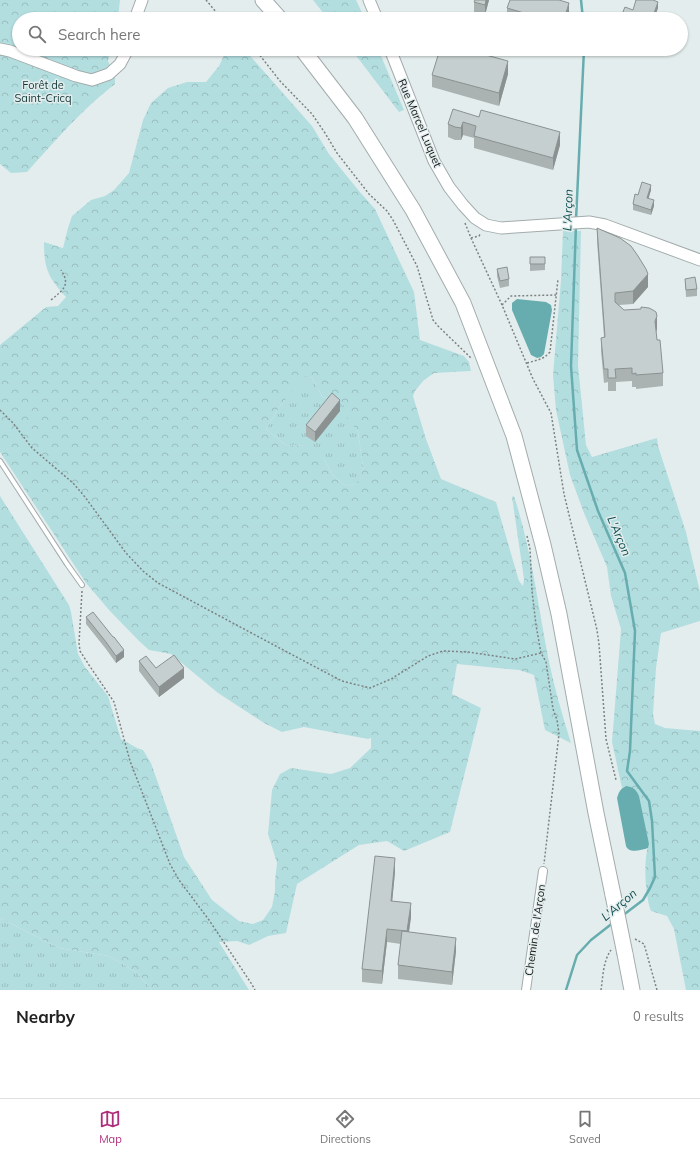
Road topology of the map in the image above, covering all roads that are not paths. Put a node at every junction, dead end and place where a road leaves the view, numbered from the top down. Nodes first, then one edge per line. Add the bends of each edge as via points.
1 (142, 0) edge
2 (263, 0) edge
3 (369, 0) edge
4 (138, 12) edge
5 (274, 12) edge
6 (374, 12) edge
7 (0, 49) edge
8 (12, 52) edge
9 (23, 56) edge
10 (124, 56) edge
11 (307, 56) edge
12 (393, 56) edge
13 (700, 260) edge
14 (0, 461) edge
15 (82, 585) road end
16 (543, 871) road end
17 (526, 990) edge
18 (632, 990) edge

1 - 4 street
2 - 5 highway
3 - 6 street
7 - 8 street
9 - 10 street via 92,80 109,74
11 - 18 highway, bridge via 355,118 413,210 463,303 514,436 559,614
12 - 13 street, Rue Marcel Luquet via 434,161 449,187 475,218 486,225 501,228 590,222 605,225
14 - 15 lane
16 - 17 street, Chemin de l'Arçon

